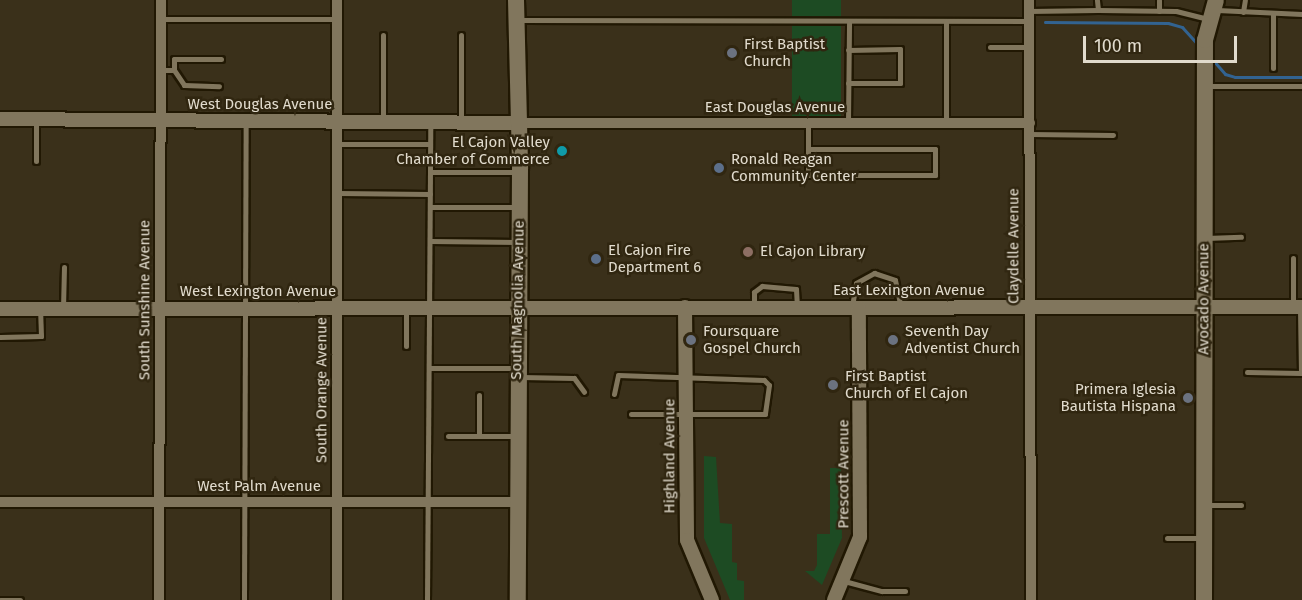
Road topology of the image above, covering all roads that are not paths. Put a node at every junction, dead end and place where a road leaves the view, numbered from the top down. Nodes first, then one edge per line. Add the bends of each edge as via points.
1 (161, 0) edge
2 (338, 0) edge
3 (516, 0) edge
4 (1097, 0) edge
5 (1159, 0) edge
6 (1245, 0) edge
7 (1098, 10) junction
8 (1213, 10) edge
9 (1029, 11) edge
10 (1159, 11) junction
11 (1243, 12) junction
12 (1273, 14) junction
13 (1302, 14) edge
14 (161, 19) junction
15 (338, 19) junction
16 (517, 20) junction
17 (946, 21) junction
18 (849, 22) junction
19 (383, 34) dead end
20 (461, 34) dead end
21 (990, 48) dead end
22 (1029, 48) junction
23 (848, 50) junction
24 (221, 59) dead end
25 (1273, 68) dead end
26 (161, 70) junction
27 (174, 70) junction
28 (848, 83) junction
29 (219, 86) dead end
30 (1205, 86) junction
31 (1302, 86) edge
32 (0, 119) edge
33 (36, 120) junction
34 (161, 122) junction
35 (246, 122) junction
36 (338, 122) junction
37 (383, 122) junction
38 (430, 122) junction
39 (461, 122) junction
40 (519, 123) junction
41 (808, 123) junction
42 (848, 123) junction
43 (946, 123) junction
44 (1030, 128) junction
45 (1113, 135) dead end
46 (338, 144) junction
47 (430, 144) junction
48 (808, 149) junction
49 (36, 160) dead end
50 (430, 172) junction
51 (520, 172) junction
52 (338, 194) junction
53 (430, 194) junction
54 (430, 207) junction
55 (519, 207) junction
56 (1204, 237) junction
57 (1241, 237) dead end
58 (430, 241) junction
59 (519, 242) junction
60 (1293, 258) dead end
61 (64, 267) dead end
62 (1205, 305) junction
63 (685, 307) junction
64 (1298, 307) edge
65 (338, 308) junction
66 (516, 308) junction
67 (754, 308) junction
68 (797, 308) junction
69 (856, 308) junction
70 (901, 308) junction
71 (1029, 308) junction
72 (0, 309) edge
73 (160, 309) junction
74 (40, 310) junction
75 (63, 310) junction
76 (243, 310) junction
77 (406, 310) junction
78 (428, 310) junction
79 (0, 336) edge
80 (406, 346) dead end
81 (429, 368) junction
82 (517, 372) junction
83 (1247, 372) dead end
84 (686, 380) junction
85 (584, 392) dead end
86 (614, 394) dead end
87 (479, 395) dead end
88 (631, 414) dead end
89 (685, 415) junction
90 (448, 436) dead end
91 (479, 436) junction
92 (517, 436) junction
93 (159, 501) junction
94 (0, 502) edge
95 (243, 502) junction
96 (337, 502) junction
97 (427, 502) junction
98 (517, 502) junction
99 (1204, 504) junction
100 (1241, 505) dead end
101 (1167, 538) dead end
102 (1204, 538) junction
103 (842, 581) junction
104 (905, 591) dead end
105 (0, 600) edge
106 (20, 600) edge
107 (159, 600) edge
108 (244, 600) edge
109 (337, 600) edge
110 (428, 600) edge
111 (518, 600) edge
112 (712, 600) edge
113 (834, 600) edge
114 (1031, 600) edge
115 (1204, 600) edge

1 - 14 street, South Sunshine Avenue
2 - 15 street, South Orange Avenue
3 - 16 main road, South Magnolia Avenue
4 - 7 lane
5 - 10 lane
6 - 11 lane
7 - 9 lane
7 - 10 lane
8 - 10 lane
8 - 11 lane
8 - 30 main road, Avocado Avenue
9 - 17 lane
9 - 22 street, Claydelle Avenue
11 - 12 lane
12 - 13 lane
12 - 25 lane
14 - 15 lane
14 - 26 street, South Sunshine Avenue
15 - 36 street, South Orange Avenue
16 - 18 lane
16 - 40 main road, South Magnolia Avenue
17 - 18 lane
17 - 43 lane
18 - 23 lane
19 - 37 lane
20 - 39 lane
21 - 22 lane
22 - 44 street, Claydelle Avenue
23 - 28 lane
23 - 28 lane via 900,49 900,83
24 - 27 lane via 174,59
26 - 27 lane
26 - 34 street, South Sunshine Avenue
27 - 29 lane via 184,85
28 - 42 lane
30 - 31 lane
30 - 56 main road, Avocado Avenue
32 - 33 street, West Douglas Avenue
33 - 34 street, West Douglas Avenue
33 - 49 lane
34 - 35 street, West Douglas Avenue
34 - 73 street, South Sunshine Avenue
35 - 36 street, West Douglas Avenue
35 - 76 lane
36 - 37 street, West Douglas Avenue
36 - 46 street, South Orange Avenue
37 - 38 street, West Douglas Avenue
38 - 39 street, West Douglas Avenue
38 - 47 lane
39 - 40 street, West Douglas Avenue
40 - 41 street, East Douglas Avenue
40 - 51 main road, South Magnolia Avenue
41 - 42 street, East Douglas Avenue
41 - 48 lane
42 - 43 street, East Douglas Avenue
43 - 44 street, East Douglas Avenue
44 - 45 lane
44 - 71 street, Claydelle Avenue
46 - 47 lane
46 - 52 street, South Orange Avenue
47 - 50 lane
48 - 48 lane via 808,175 934,175 935,149
50 - 51 lane
50 - 53 lane
51 - 55 main road, South Magnolia Avenue
52 - 53 lane
52 - 65 street, South Orange Avenue
53 - 54 lane
54 - 55 lane
54 - 58 lane
55 - 59 main road, South Magnolia Avenue
56 - 57 lane
56 - 62 main road, Avocado Avenue
58 - 59 lane
58 - 78 lane
59 - 66 main road, South Magnolia Avenue
60 - 64 lane
61 - 75 lane
62 - 64 street, East Lexington Avenue
62 - 71 street, East Lexington Avenue
62 - 99 main road, Avocado Avenue
63 - 66 street, East Lexington Avenue
63 - 67 street, East Lexington Avenue
63 - 84 street, Highland Avenue
64 - 83 lane via 1301,373
65 - 76 street, West Lexington Avenue
65 - 77 street, West Lexington Avenue
65 - 96 street, South Orange Avenue
66 - 78 street, West Lexington Avenue
66 - 82 main road, South Magnolia Avenue
67 - 68 street, East Lexington Avenue
67 - 68 lane via 757,288 785,286 795,289
68 - 69 street, East Lexington Avenue
69 - 70 street, East Lexington Avenue
69 - 70 lane via 856,283 874,273 895,280
69 - 103 street, Prescott Avenue via 860,537
70 - 71 street, East Lexington Avenue
71 - 114 street, Claydelle Avenue
72 - 74 street, West Lexington Avenue
73 - 75 street, West Lexington Avenue
73 - 76 street, West Lexington Avenue
73 - 93 street, South Sunshine Avenue
74 - 75 street, West Lexington Avenue
74 - 79 lane via 41,336
76 - 95 lane
77 - 78 street, West Lexington Avenue
77 - 80 lane
78 - 81 lane
81 - 82 lane
81 - 97 lane
82 - 85 lane via 574,378
82 - 92 main road, South Magnolia Avenue
84 - 86 lane via 618,375
84 - 89 street, Highland Avenue
84 - 89 lane via 768,381 769,408 765,414
87 - 91 lane
88 - 89 lane
89 - 112 street, Highland Avenue via 687,540
90 - 91 lane
91 - 92 lane
92 - 98 main road, South Magnolia Avenue
93 - 94 street, West Palm Avenue
93 - 95 street, West Palm Avenue
93 - 107 street, South Sunshine Avenue
95 - 96 street, West Palm Avenue
95 - 108 lane
96 - 97 street, West Palm Avenue
96 - 109 street, South Orange Avenue
97 - 98 street, West Palm Avenue
97 - 110 lane
98 - 111 main road, South Magnolia Avenue
99 - 100 lane
99 - 102 main road, Avocado Avenue
101 - 102 lane
102 - 115 main road, Avocado Avenue
103 - 104 lane via 882,591
103 - 113 street, Prescott Avenue
105 - 106 lane

